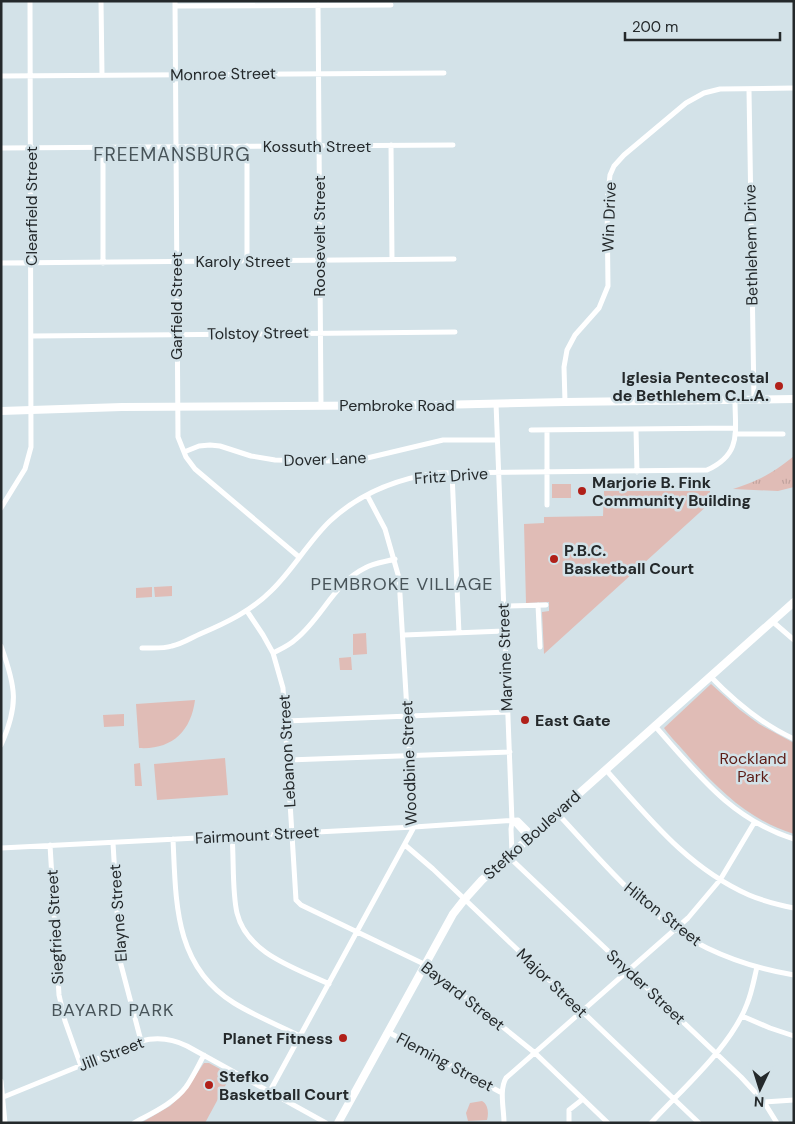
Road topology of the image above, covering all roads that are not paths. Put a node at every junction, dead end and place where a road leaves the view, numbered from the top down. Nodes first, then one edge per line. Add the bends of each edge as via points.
1 (30, 1) edge
2 (101, 1) edge
3 (175, 4) edge
4 (318, 5) junction
5 (392, 5) dead end
6 (444, 73) dead end
7 (318, 74) junction
8 (102, 75) junction
9 (175, 75) junction
10 (1, 76) edge
11 (30, 76) junction
12 (794, 88) edge
13 (749, 90) junction
14 (391, 145) junction
15 (453, 145) dead end
16 (247, 146) junction
17 (319, 146) junction
18 (175, 147) junction
19 (1, 148) edge
20 (31, 148) junction
21 (103, 148) junction
22 (454, 259) dead end
23 (392, 260) junction
24 (176, 261) junction
25 (248, 261) junction
26 (319, 261) junction
27 (1, 263) edge
28 (31, 263) junction
29 (104, 263) junction
30 (455, 332) dead end
31 (321, 333) junction
32 (176, 334) junction
33 (32, 336) junction
34 (794, 399) edge
35 (735, 400) junction
36 (754, 400) junction
37 (564, 402) junction
38 (496, 403) junction
39 (177, 406) junction
40 (321, 406) junction
41 (32, 410) junction
42 (1, 411) edge
43 (636, 429) junction
44 (531, 430) dead end
45 (547, 430) junction
46 (734, 431) junction
47 (783, 434) dead end
48 (497, 440) junction
49 (184, 452) junction
50 (498, 472) junction
51 (547, 472) junction
52 (636, 472) junction
53 (452, 473) junction
54 (367, 495) junction
55 (547, 505) dead end
56 (1, 508) edge
57 (299, 557) junction
58 (395, 560) junction
59 (794, 602) edge
60 (546, 605) dead end
61 (503, 606) junction
62 (538, 606) junction
63 (247, 611) junction
64 (772, 621) junction
65 (504, 631) junction
66 (459, 632) junction
67 (404, 635) junction
68 (794, 640) edge
69 (1, 646) edge
70 (540, 647) dead end
71 (142, 648) dead end
72 (273, 653) junction
73 (710, 676) junction
74 (508, 712) junction
75 (408, 716) junction
76 (286, 721) junction
77 (654, 726) junction
78 (794, 739) edge
79 (1, 745) edge
80 (510, 752) junction
81 (410, 756) junction
82 (288, 760) junction
83 (606, 770) junction
84 (557, 813) junction
85 (513, 822) junction
86 (754, 823) junction
87 (414, 827) junction
88 (292, 833) junction
89 (529, 835) junction
90 (232, 836) junction
91 (794, 839) edge
92 (173, 840) junction
93 (113, 843) junction
94 (50, 845) junction
95 (405, 845) junction
96 (1, 848) edge
97 (510, 855) junction
98 (720, 880) junction
99 (296, 900) joint
100 (464, 900) junction
101 (794, 908) edge
102 (675, 928) junction
103 (357, 931) junction
104 (426, 965) junction
105 (756, 966) junction
106 (629, 970) junction
107 (794, 975) edge
108 (328, 984) junction
109 (581, 1011) junction
110 (742, 1016) junction
111 (388, 1032) junction
112 (300, 1036) junction
113 (794, 1036) edge
114 (140, 1041) junction
115 (535, 1053) junction
116 (717, 1053) junction
117 (204, 1055) junction
118 (81, 1066) junction
119 (1, 1081) edge
120 (270, 1091) junction
121 (502, 1093) junction
122 (2, 1098) edge
123 (673, 1098) junction
124 (583, 1099) junction
125 (794, 1100) edge
126 (764, 1102) junction
127 (5, 1123) edge
128 (134, 1123) edge
129 (326, 1123) edge
130 (338, 1123) edge
131 (504, 1123) edge
132 (569, 1123) edge
133 (608, 1123) edge
134 (651, 1123) edge
135 (699, 1123) edge
136 (777, 1123) edge

1 - 11 street, Clearfield Street
2 - 8 street
3 - 4 street
3 - 9 street, Garfield Street
4 - 5 street
4 - 7 street, Roosevelt Street
6 - 7 street, Monroe Street
7 - 9 street, Monroe Street
7 - 17 street, Roosevelt Street
8 - 9 street, Monroe Street
8 - 11 street, Monroe Street
9 - 18 street, Garfield Street
10 - 11 street, Monroe Street
11 - 20 street, Clearfield Street
12 - 13 street, Win Drive
13 - 36 street, Bethlehem Drive
13 - 37 street, Win Drive via 720,89 694,98 614,166 607,202 608,286 599,308 569,344 565,357
14 - 15 street, Kossuth Street
14 - 17 street, Kossuth Street
14 - 23 street
16 - 17 street, Kossuth Street
16 - 18 street, Kossuth Street
16 - 25 street
17 - 26 street, Roosevelt Street
18 - 21 street, Kossuth Street
18 - 24 street, Garfield Street
19 - 20 street, Kossuth Street
20 - 21 street, Kossuth Street
20 - 28 street, Clearfield Street
21 - 29 street
22 - 23 street, Karoly Street
23 - 26 street, Karoly Street
24 - 25 street, Karoly Street
24 - 29 street, Karoly Street
24 - 32 street, Garfield Street
25 - 26 street, Karoly Street
26 - 31 street, Roosevelt Street
27 - 28 street, Karoly Street
28 - 29 street, Karoly Street
28 - 33 street, Clearfield Street
30 - 31 street, Tolstoy Street
31 - 32 street, Tolstoy Street
31 - 40 street, Roosevelt Street
32 - 33 street, Tolstoy Street
32 - 39 street, Garfield Street
33 - 41 street, Clearfield Street
34 - 36 main road, Pembroke Road
35 - 36 main road, Pembroke Road
35 - 37 main road, Pembroke Road
35 - 46 street, Fritz Drive
37 - 38 main road, Pembroke Road
38 - 40 main road, Pembroke Road
38 - 48 street, Marvine Street
39 - 40 main road, Pembroke Road
39 - 41 main road, Pembroke Road
39 - 49 street, Garfield Street via 177,434
41 - 42 main road, Pembroke Road
41 - 56 street, Clearfield Street via 28,462
43 - 45 street
43 - 46 street
43 - 52 street
44 - 45 street
45 - 51 street
46 - 47 street
46 - 52 street, Fritz Drive via 734,444 729,453 707,470
48 - 49 street, Dover Lane via 443,440 363,459 335,461 265,459 210,445
48 - 50 street, Marvine Street
49 - 57 street, Garfield Street via 202,476
50 - 51 street, Fritz Drive
50 - 53 street, Fritz Drive
50 - 61 street, Marvine Street
51 - 52 street, Fritz Drive
51 - 55 street
53 - 54 street, Fritz Drive via 411,477
53 - 66 street
54 - 57 street, Fritz Drive via 330,521
54 - 58 street, Woodbine Street via 385,529
57 - 63 street, Fritz Drive via 271,591
58 - 67 street, Woodbine Street via 400,578
58 - 72 street via 367,567 353,575 338,588 299,637
59 - 64 main road, Stefko Boulevard
60 - 62 street
61 - 62 street
61 - 65 street, Marvine Street
62 - 70 street
63 - 71 street, Fritz Drive via 178,645
63 - 72 street, Lebanon Street
64 - 68 street
64 - 73 main road, Stefko Boulevard
65 - 66 street
65 - 74 street, Marvine Street
66 - 67 street
67 - 75 street, Woodbine Street
69 - 79 street via 14,694 13,714
72 - 76 street, Lebanon Street via 283,688
73 - 77 main road, Stefko Boulevard
73 - 78 street via 744,709
74 - 75 street
74 - 80 street, Marvine Street
75 - 76 street
75 - 81 street, Woodbine Street
76 - 82 street, Lebanon Street
77 - 83 main road, Stefko Boulevard
77 - 86 street via 724,802
80 - 81 street
80 - 85 street, Marvine Street
81 - 82 street
81 - 87 street, Woodbine Street
82 - 88 street, Lebanon Street
83 - 84 main road, Stefko Boulevard
83 - 98 street via 676,846
84 - 89 main road, Stefko Boulevard
84 - 102 street, Hilton Street via 624,886
85 - 87 street, Fairmount Street
85 - 89 street via 518,820
85 - 97 street, Marvine Street
86 - 91 street
86 - 98 street
87 - 88 street, Fairmount Street
87 - 95 street, Woodbine Street
88 - 90 street, Fairmount Street
88 - 99 street, Lebanon Street
89 - 97 main road, Stefko Boulevard
90 - 92 street, Fairmount Street
90 - 108 street via 236,909 245,932 268,954
92 - 93 street, Fairmount Street
92 - 112 street via 178,916 184,941 197,966 214,987 235,1004
93 - 94 street, Fairmount Street
93 - 114 street, Elayne Street via 119,954
94 - 96 street, Fairmount Street
94 - 118 street, Siegfried Street via 59,995 64,1021
95 - 100 street, Major Street
95 - 103 street, Woodbine Street
97 - 100 main road, Stefko Boulevard
97 - 106 street, Snyder Street
98 - 101 street via 750,896
98 - 102 street
99 - 103 street, Bayard Street
100 - 104 main road, Stefko Boulevard
100 - 109 street, Major Street
102 - 105 street, Hilton Street via 724,956
102 - 106 street
103 - 104 street, Bayard Street
103 - 108 street, Woodbine Street
104 - 111 main road, Stefko Boulevard
104 - 115 street, Bayard Street
105 - 107 street, Hilton Street
105 - 110 street
106 - 109 street
106 - 116 street, Snyder Street
108 - 112 street, Woodbine Street
109 - 115 street
109 - 123 street, Major Street
110 - 113 street
110 - 116 street
111 - 121 street, Fleming Street
111 - 130 main road, Stefko Boulevard
112 - 120 street, Woodbine Street
114 - 117 street, Jill Street via 171,1041
114 - 118 street, Jill Street
115 - 121 street via 506,1078
115 - 124 street, Bayard Street
116 - 123 street
116 - 126 street, Snyder Street
117 - 120 street, Jill Street
117 - 128 street via 176,1098
118 - 122 street, Jill Street
119 - 122 street
120 - 129 street, Jill Street
121 - 131 street
122 - 127 street
123 - 134 street
123 - 135 street, Major Street
124 - 132 street via 569,1110
124 - 133 street, Bayard Street
125 - 126 street
126 - 136 street, Snyder Street

